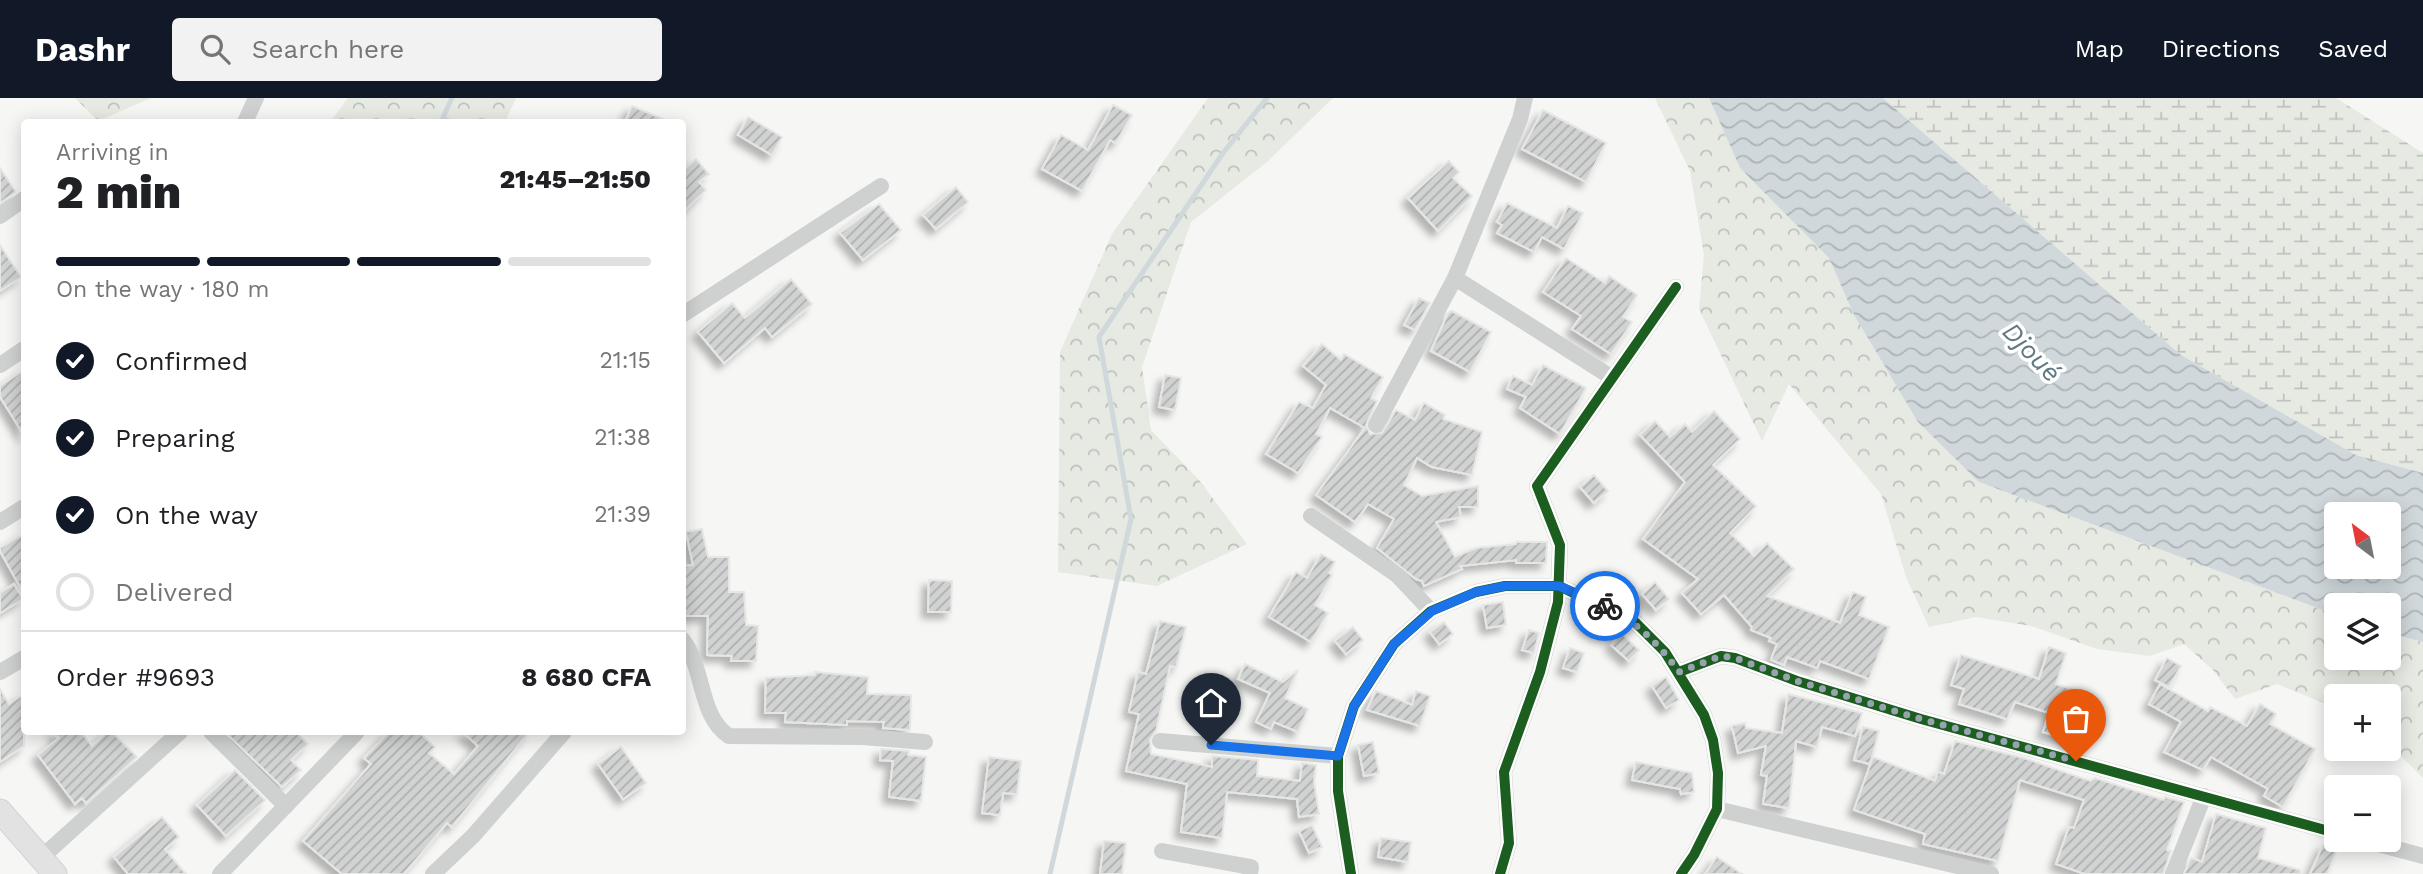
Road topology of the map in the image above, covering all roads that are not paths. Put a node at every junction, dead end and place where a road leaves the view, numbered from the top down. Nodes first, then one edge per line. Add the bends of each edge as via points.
1 (256, 98) edge
2 (1525, 98) edge
3 (246, 119) edge
4 (881, 186) dead end
5 (21, 201) edge
6 (0, 216) edge
7 (1455, 278) junction
8 (1676, 287) dead end
9 (686, 312) edge
10 (21, 351) edge
11 (0, 365) edge
12 (1611, 377) junction
13 (1376, 425) dead end
14 (21, 509) edge
15 (1311, 516) dead end
16 (0, 522) edge
17 (1559, 586) junction
18 (1432, 611) junction
19 (686, 645) edge
20 (21, 660) edge
21 (1679, 672) junction
22 (0, 673) edge
23 (177, 735) edge
24 (214, 735) edge
25 (354, 735) edge
26 (561, 735) edge
27 (1160, 741) dead end
28 (925, 742) dead end
29 (1338, 756) junction
30 (2204, 796) junction
31 (286, 806) junction
32 (1717, 809) junction
33 (0, 811) edge
34 (2324, 830) edge
35 (2401, 850) edge
36 (1162, 851) dead end
37 (2423, 856) edge
38 (48, 866) edge
39 (220, 874) edge
40 (433, 874) edge
41 (1250, 874) edge
42 (1351, 874) edge
43 (1500, 874) edge
44 (1681, 874) edge
45 (1991, 874) edge
46 (2173, 874) edge

1 - 3 street
2 - 7 street
4 - 9 street
5 - 6 street
7 - 12 street
7 - 13 street
8 - 12 street
10 - 11 street
12 - 17 street via 1537,486 1560,545
14 - 16 street
15 - 18 street via 1397,576
17 - 18 street via 1505,586 1476,592
17 - 21 street via 1635,622
17 - 43 street via 1541,673 1504,772 1509,843
18 - 29 street via 1394,644 1354,706
19 - 28 street via 710,713 719,730 729,736
20 - 22 street
21 - 30 street via 1721,656 1735,658 1921,719
21 - 32 street via 1713,740
23 - 38 street
24 - 31 street
25 - 31 street
26 - 40 street
27 - 29 street
29 - 42 street via 1338,791
30 - 34 street
30 - 46 street
31 - 39 street
32 - 44 street
32 - 45 street
33 - 38 street
35 - 37 street
36 - 41 street via 1251,866

